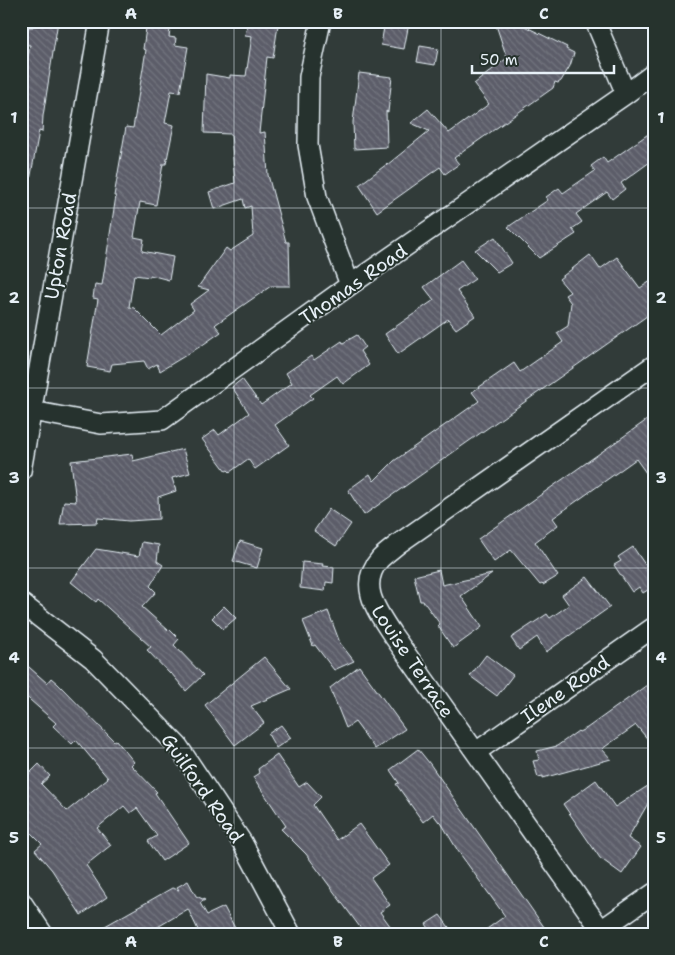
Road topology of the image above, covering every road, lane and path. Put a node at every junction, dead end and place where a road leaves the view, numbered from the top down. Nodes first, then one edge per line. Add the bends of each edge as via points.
1 (100, 21) edge
2 (321, 21) edge
3 (595, 21) edge
4 (654, 73) edge
5 (626, 94) junction
6 (350, 285) junction
7 (654, 365) edge
8 (32, 411) junction
9 (21, 471) edge
10 (21, 603) edge
11 (654, 626) edge
12 (476, 752) junction
13 (654, 893) edge
14 (21, 901) edge
15 (603, 932) edge
16 (43, 934) edge
17 (291, 934) edge

1 - 8 street, Upton Road
2 - 6 street via 309,77 308,145 318,197
3 - 5 street
4 - 5 street, Thomas Road
5 - 6 street, Thomas Road
6 - 8 street, Thomas Road via 162,420 101,424
7 - 12 street, Louise Terrace via 398,544 379,560 369,579 372,603
8 - 9 street, Upton Road
10 - 17 street, Guilford Road via 93,659 178,746 242,842
11 - 12 street, Ilene Road
12 - 15 street, Louise Terrace
13 - 15 street
14 - 16 street

